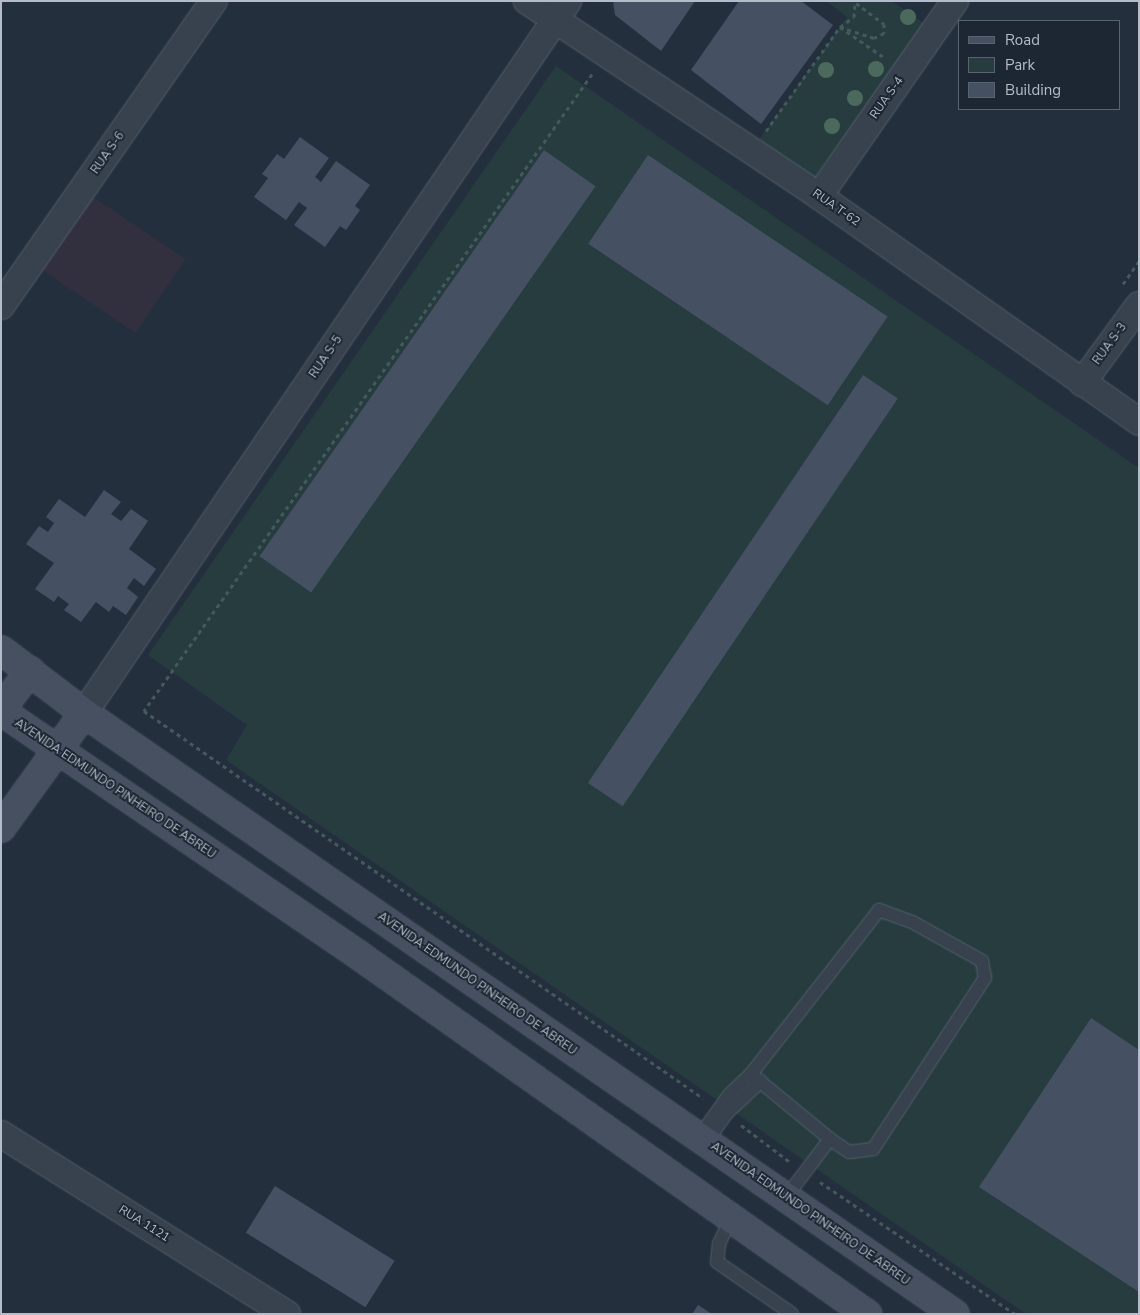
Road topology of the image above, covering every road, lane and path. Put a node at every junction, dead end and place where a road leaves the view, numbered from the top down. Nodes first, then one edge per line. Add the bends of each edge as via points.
1 (214, 1) edge
2 (527, 1) edge
3 (955, 1) edge
4 (855, 2) edge
5 (562, 11) edge
6 (840, 27) junction
7 (595, 69) dead end
8 (905, 71) junction
9 (764, 133) dead end
10 (819, 196) junction
11 (1139, 304) edge
12 (1, 306) edge
13 (1082, 383) junction
14 (1139, 422) edge
15 (1, 650) edge
16 (30, 671) junction
17 (1, 710) edge
18 (84, 713) junction
19 (58, 751) junction
20 (1, 828) edge
21 (756, 1078) junction
22 (722, 1112) junction
23 (1, 1134) edge
24 (830, 1139) junction
25 (703, 1140) junction
26 (805, 1172) junction
27 (786, 1197) junction
28 (731, 1220) junction
29 (287, 1314) edge
30 (792, 1314) edge
31 (867, 1314) edge
32 (955, 1314) edge
33 (1015, 1314) edge

1 - 12 street, RUA S-6
2 - 5 street, RUA T-62
3 - 8 street, RUA S-4
4 - 6 path via 854,18
4 - 6 path via 884,24 884,33 874,38
5 - 10 street, RUA T-62
5 - 18 street, RUA S-5
6 - 8 path
6 - 9 path
7 - 22 path via 144,710
8 - 10 street, RUA S-4
10 - 13 street, RUA T-62
11 - 13 street, RUA S-3
13 - 14 street, RUA T-62
15 - 16 main road, AVENIDA EDMUNDO PINHEIRO DE ABREU
16 - 17 main road
16 - 18 main road, AVENIDA EDMUNDO PINHEIRO DE ABREU
17 - 19 main road, AVENIDA EDMUNDO PINHEIRO DE ABREU
18 - 19 main road
18 - 25 main road, AVENIDA EDMUNDO PINHEIRO DE ABREU
19 - 20 main road
19 - 28 main road, AVENIDA EDMUNDO PINHEIRO DE ABREU via 360,956
21 - 22 lane
21 - 24 lane
21 - 24 lane via 879,910 914,922 982,961 985,978 873,1149 849,1152
22 - 25 lane
22 - 26 path
23 - 29 street, RUA 1121
24 - 26 lane
25 - 27 main road, AVENIDA EDMUNDO PINHEIRO DE ABREU
26 - 27 lane
26 - 33 path
27 - 32 main road, AVENIDA EDMUNDO PINHEIRO DE ABREU
28 - 30 lane via 718,1244 717,1262
28 - 31 main road, AVENIDA EDMUNDO PINHEIRO DE ABREU

